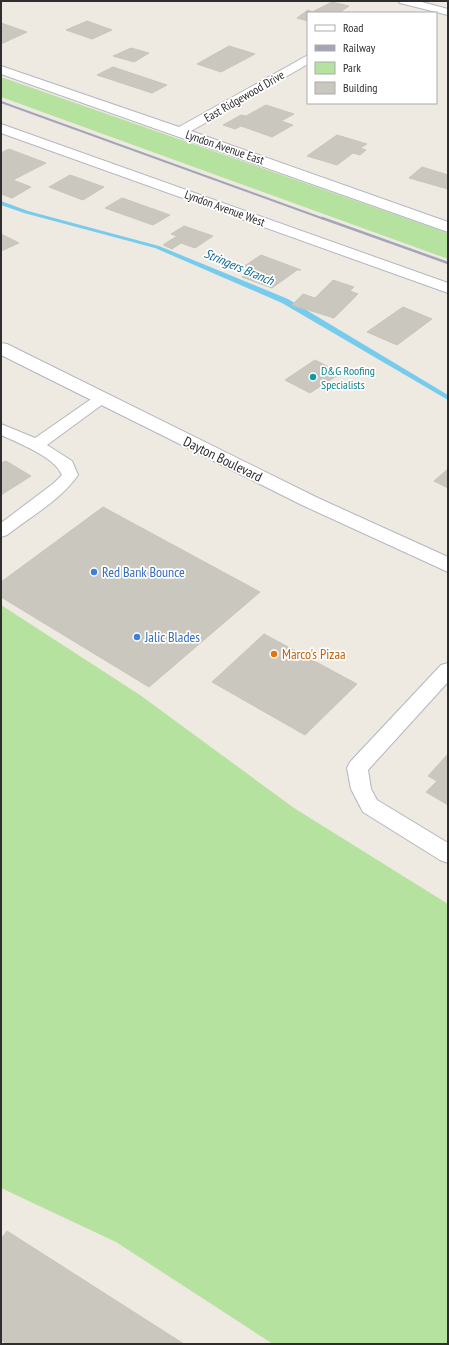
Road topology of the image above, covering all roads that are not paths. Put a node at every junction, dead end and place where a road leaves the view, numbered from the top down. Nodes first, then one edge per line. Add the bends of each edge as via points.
1 (405, 3) edge
2 (448, 12) edge
3 (307, 60) edge
4 (1, 70) edge
5 (1, 128) edge
6 (180, 132) junction
7 (448, 227) edge
8 (448, 288) edge
9 (1, 348) edge
10 (102, 398) junction
11 (1, 429) edge
12 (36, 445) junction
13 (1, 531) edge
14 (448, 565) edge
15 (448, 670) edge
16 (448, 854) edge

1 - 2 street
3 - 6 street, East Ridgewood Drive
4 - 6 street, Lyndon Avenue East
5 - 8 street, Lyndon Avenue West
6 - 7 street, Lyndon Avenue East via 361,194
9 - 10 street, Dayton Boulevard
10 - 12 lane
10 - 14 street, Dayton Boulevard via 311,502
11 - 12 lane
12 - 13 lane via 66,465 70,476 60,487
15 - 16 lane via 357,768 360,789 370,806

